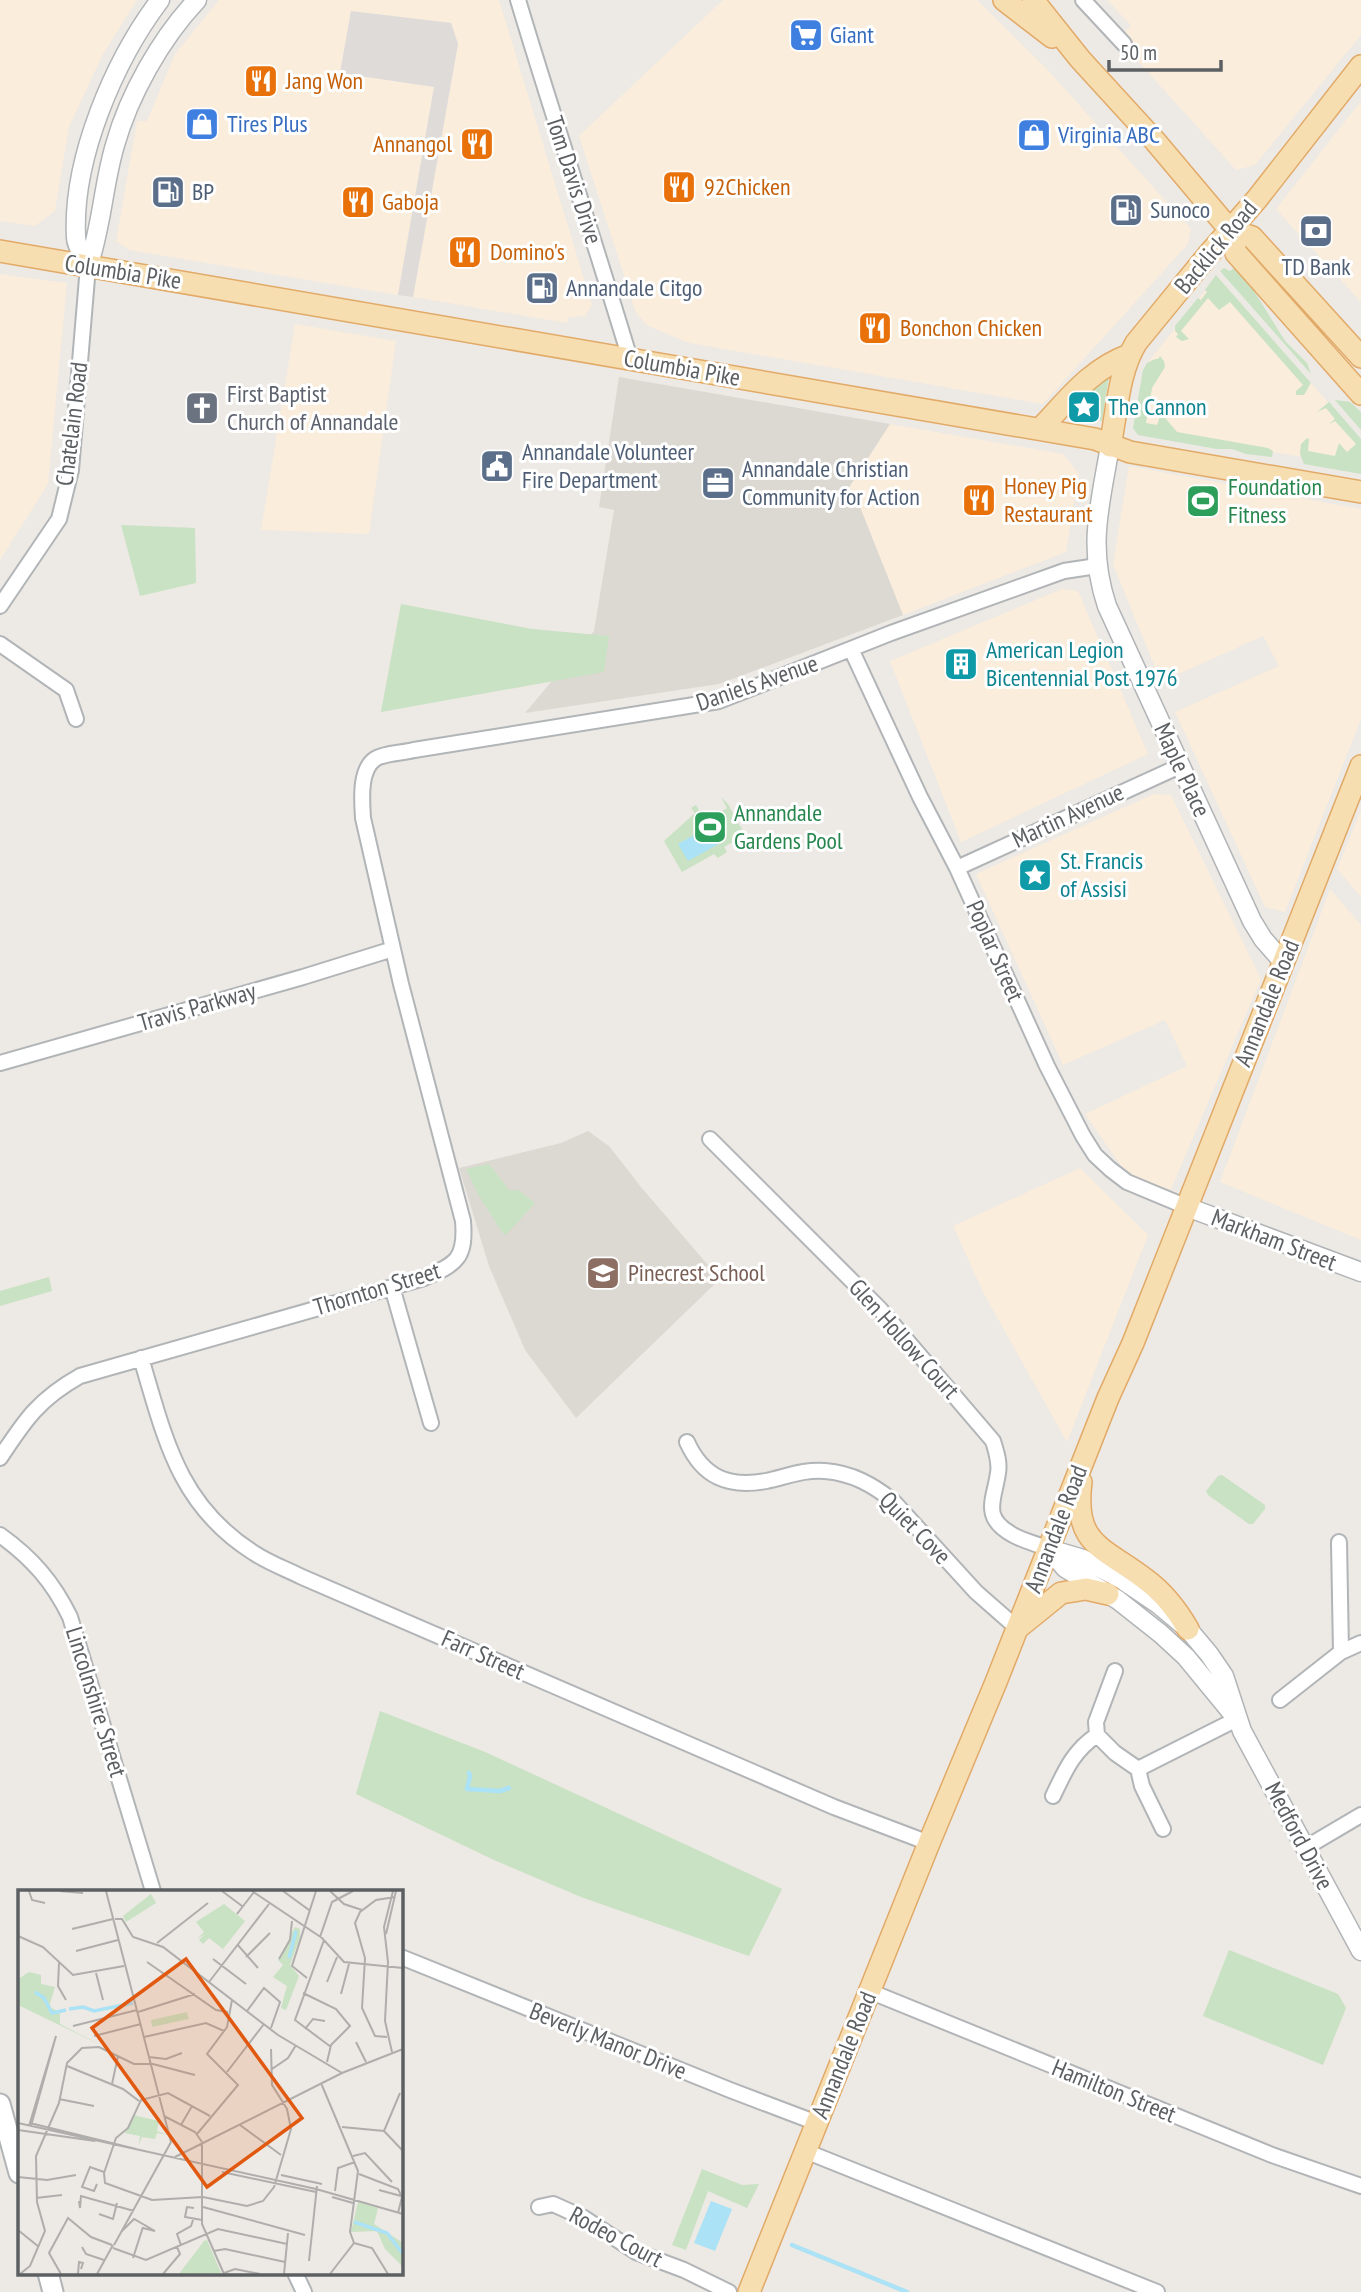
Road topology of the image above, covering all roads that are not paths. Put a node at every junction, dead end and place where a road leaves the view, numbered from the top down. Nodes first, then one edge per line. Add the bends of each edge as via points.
1 (160, 0) edge
2 (197, 0) edge
3 (518, 0) edge
4 (1004, 0) edge
5 (1033, 0) edge
6 (1083, 0) edge
7 (1124, 44) dead end
8 (1080, 59) junction
9 (1361, 66) edge
10 (1230, 230) junction
11 (0, 251) edge
12 (88, 266) junction
13 (1129, 355) junction
14 (1361, 357) edge
15 (630, 359) junction
16 (1361, 394) edge
17 (1040, 429) junction
18 (1110, 446) junction
19 (1361, 492) edge
20 (1097, 566) junction
21 (0, 606) edge
22 (0, 644) edge
23 (851, 649) junction
24 (76, 719) dead end
25 (1180, 766) junction
26 (1361, 766) edge
27 (368, 768) joint
28 (957, 868) junction
29 (393, 949) junction
30 (1283, 962) junction
31 (0, 1063) edge
32 (710, 1139) dead end
33 (1186, 1207) junction
34 (1361, 1272) edge
35 (393, 1287) junction
36 (141, 1358) junction
37 (431, 1423) dead end
38 (687, 1442) dead end
39 (1085, 1455) junction
40 (0, 1458) edge
41 (0, 1535) edge
42 (1339, 1542) dead end
43 (1049, 1549) junction
44 (1108, 1594) junction
45 (1017, 1628) junction
46 (1188, 1629) junction
47 (1361, 1643) edge
48 (1341, 1652) junction
49 (1115, 1671) dead end
50 (1280, 1700) dead end
51 (1237, 1719) junction
52 (1097, 1735) junction
53 (1138, 1769) junction
54 (1053, 1796) dead end
55 (1361, 1815) edge
56 (1163, 1829) dead end
57 (929, 1843) junction
58 (1305, 1848) junction
59 (153, 1890) edge
60 (1361, 1951) edge
61 (402, 1957) edge
62 (869, 1991) junction
63 (0, 2104) edge
64 (817, 2123) junction
65 (805, 2151) junction
66 (18, 2169) edge
67 (1361, 2186) edge
68 (539, 2207) dead end
69 (48, 2274) edge
70 (295, 2274) edge
71 (53, 2292) edge
72 (304, 2292) edge
73 (729, 2292) edge
74 (749, 2292) edge
75 (1157, 2292) edge

1 - 12 street via 131,44 86,155 75,239
2 - 12 street via 163,43 124,118
3 - 15 street, Tom Davis Drive
4 - 8 main road
5 - 8 main road
6 - 7 street
8 - 10 main road
9 - 10 main road, Backlick Road
10 - 13 main road, Backlick Road
10 - 14 main road via 1252,237
10 - 16 main road via 1236,253
11 - 12 main road, Columbia Pike
12 - 15 main road, Columbia Pike
12 - 21 street, Chatelain Road via 71,470 59,519
13 - 17 main road via 1090,376
13 - 18 main road, Backlick Road
15 - 17 main road, Columbia Pike
17 - 18 main road, Columbia Pike
18 - 19 main road, Columbia Pike
18 - 20 street, Maple Place via 1098,516
20 - 23 street, Daniels Avenue via 1064,571
20 - 25 street, Maple Place via 1107,606
22 - 24 street via 66,690
23 - 27 street, Daniels Avenue via 719,701 414,750 376,759
23 - 28 street, Poplar Street
25 - 28 street, Martin Avenue
25 - 30 street, Maple Place via 1252,921
26 - 30 main road, Annandale Road
27 - 29 street, Thornton Street via 363,818
28 - 33 street, Poplar Street via 1083,1136 1127,1182
29 - 31 street, Travis Parkway
29 - 35 street, Thornton Street via 464,1239 463,1251 448,1268
30 - 33 main road, Annandale Road
32 - 43 street, Glen Hollow Court via 880,1309 986,1432 998,1456 992,1516 1013,1535
33 - 34 street, Markham Street
33 - 39 main road, Annandale Road
35 - 36 street, Thornton Street
35 - 37 street
36 - 40 street, Thornton Street via 80,1376 60,1387 29,1416
36 - 57 street, Farr Street via 175,1466 207,1514 253,1553 675,1739
38 - 45 street, Quiet Cove via 702,1467 728,1482 823,1471 860,1479 878,1489
39 - 43 main road, Annandale Road
39 - 46 main road via 1079,1515 1090,1537 1154,1587
41 - 59 street, Lincolnshire Street via 45,1573 70,1617
42 - 48 street
43 - 44 street, Medford Drive via 1065,1568
43 - 45 main road, Annandale Road
43 - 46 street, Medford Drive via 1083,1559 1121,1579
44 - 45 main road via 1086,1589 1061,1593
44 - 51 street, Medford Drive via 1186,1657
45 - 57 main road, Annandale Road
46 - 51 street, Medford Drive via 1224,1676
47 - 48 street
48 - 50 street
49 - 52 street via 1096,1722
51 - 53 street
51 - 58 street, Medford Drive
52 - 53 street
52 - 54 street via 1069,1762
53 - 56 street
55 - 58 street
57 - 62 main road, Annandale Road
58 - 60 street, Medford Drive
61 - 64 street, Beverly Manor Drive
62 - 64 main road, Annandale Road
62 - 67 street, Hamilton Street via 1272,2155
63 - 66 main road
64 - 65 main road, Annandale Road
65 - 74 main road, Annandale Road
65 - 75 street
68 - 73 street, Rodeo Court via 553,2204 636,2252
69 - 71 main road
70 - 72 street

